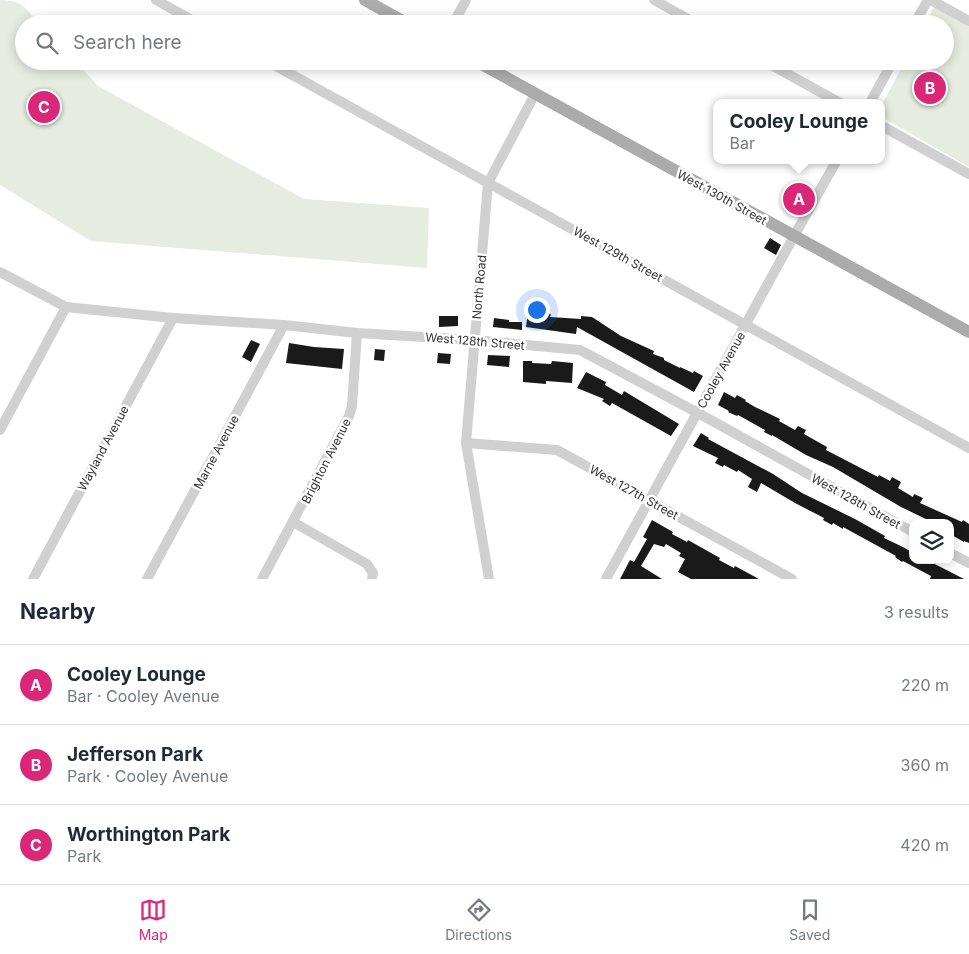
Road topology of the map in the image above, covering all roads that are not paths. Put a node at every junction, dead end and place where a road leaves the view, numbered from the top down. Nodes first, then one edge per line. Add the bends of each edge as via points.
1 (156, 0) edge
2 (365, 0) edge
3 (466, 0) edge
4 (654, 0) edge
5 (929, 0) edge
6 (183, 15) edge
7 (392, 15) edge
8 (458, 15) edge
9 (680, 15) edge
10 (920, 15) edge
11 (969, 21) edge
12 (283, 70) edge
13 (492, 70) edge
14 (780, 70) edge
15 (888, 70) edge
16 (535, 94) junction
17 (833, 99) edge
18 (872, 99) edge
19 (885, 128) edge
20 (835, 164) edge
21 (969, 174) edge
22 (488, 183) junction
23 (794, 236) junction
24 (0, 272) edge
25 (66, 307) junction
26 (173, 318) junction
27 (284, 325) junction
28 (746, 325) junction
29 (969, 332) edge
30 (357, 333) junction
31 (474, 340) junction
32 (698, 413) junction
33 (0, 430) edge
34 (466, 443) junction
35 (969, 448) edge
36 (649, 500) junction
37 (293, 522) junction
38 (909, 530) edge
39 (954, 555) edge
40 (969, 563) edge
41 (32, 579) edge
42 (147, 579) edge
43 (262, 579) edge
44 (372, 579) edge
45 (489, 579) edge
46 (606, 579) edge
47 (792, 579) edge

1 - 6 street
2 - 7 main road
3 - 8 street
4 - 9 street
5 - 10 street
5 - 11 street
12 - 22 street, West 129th Street
13 - 16 main road, West 130th Street
14 - 17 street
15 - 18 street
16 - 22 street, North Road
16 - 23 main road, West 130th Street
19 - 21 street
20 - 23 street, Cooley Avenue
22 - 28 street, West 129th Street
22 - 31 street, North Road
23 - 28 street, Cooley Avenue
23 - 29 main road, West 130th Street
24 - 25 street, West 128th Street
25 - 26 street, West 128th Street
25 - 33 street
26 - 27 street, West 128th Street
26 - 41 street, Wayland Avenue
27 - 30 street, West 128th Street
27 - 42 street, Marne Avenue
28 - 32 street, Cooley Avenue
28 - 35 street, West 129th Street
30 - 31 street, West 128th Street
30 - 37 street, Brighton Avenue via 349,416
31 - 32 street, West 128th Street via 580,350
31 - 34 street, North Road
32 - 36 street, Cooley Avenue
32 - 38 street, West 128th Street
34 - 36 street, West 127th Street via 557,450
34 - 45 street, North Road
36 - 46 street, Cooley Avenue
36 - 47 street, West 127th Street
37 - 43 street, Brighton Avenue
37 - 44 street via 367,564 373,574
39 - 40 street

